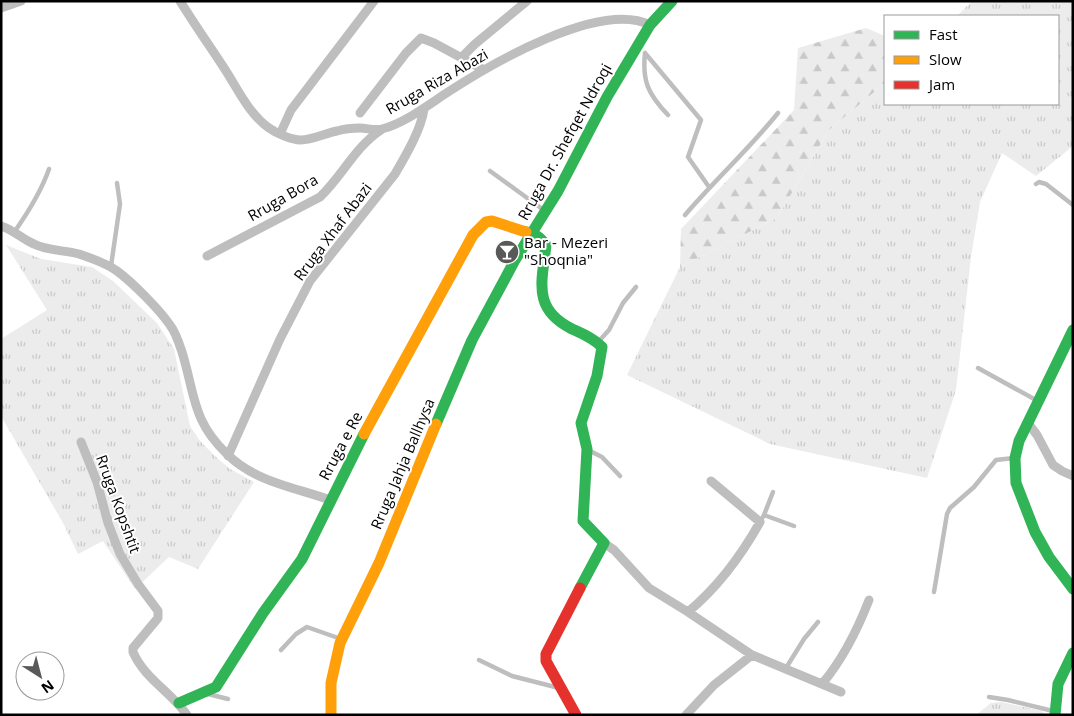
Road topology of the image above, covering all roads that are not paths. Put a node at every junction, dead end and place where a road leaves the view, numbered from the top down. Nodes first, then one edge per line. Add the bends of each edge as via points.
1 (21, 1) edge
2 (180, 1) edge
3 (374, 1) edge
4 (527, 1) edge
5 (672, 1) edge
6 (1, 8) edge
7 (650, 25) junction
8 (641, 49) junction
9 (461, 58) junction
10 (484, 70) junction
11 (424, 109) junction
12 (360, 113) dead end
13 (778, 113) dead end
14 (668, 115) dead end
15 (381, 130) junction
16 (280, 134) junction
17 (49, 169) dead end
18 (490, 171) dead end
19 (117, 183) dead end
20 (1036, 184) dead end
21 (709, 187) junction
22 (1073, 205) edge
23 (546, 211) junction
24 (685, 215) dead end
25 (1, 226) edge
26 (15, 231) junction
27 (531, 233) junction
28 (207, 256) dead end
29 (111, 267) junction
30 (636, 287) dead end
31 (1073, 330) edge
32 (598, 342) junction
33 (978, 368) dead end
34 (1038, 401) junction
35 (1028, 423) junction
36 (81, 442) dead end
37 (587, 449) junction
38 (228, 456) junction
39 (1014, 458) junction
40 (620, 476) dead end
41 (1073, 476) edge
42 (711, 481) dead end
43 (774, 492) dead end
44 (330, 500) junction
45 (762, 519) junction
46 (794, 526) dead end
47 (604, 543) junction
48 (1073, 589) edge
49 (934, 592) dead end
50 (869, 600) dead end
51 (688, 612) junction
52 (818, 622) dead end
53 (342, 639) junction
54 (281, 650) dead end
55 (1073, 653) edge
56 (752, 655) junction
57 (479, 660) dead end
58 (786, 668) junction
59 (1069, 668) edge
60 (822, 684) junction
61 (563, 689) junction
62 (840, 692) dead end
63 (207, 694) junction
64 (989, 697) dead end
65 (228, 699) dead end
66 (179, 703) junction
67 (1055, 713) edge
68 (689, 714) edge
69 (187, 715) edge
70 (331, 715) edge
71 (576, 715) edge

1 - 6 street
2 - 16 street, Rruga Riza Abazi via 249,107 263,123
3 - 16 street via 291,110
4 - 9 street
5 - 7 street, Rruga Dr. Shefqet Ndroqi
7 - 8 street, Rruga Dr. Shefqet Ndroqi
7 - 10 street, Rruga Riza Abazi via 626,19 601,21 532,46
8 - 14 lane via 646,83
8 - 21 lane via 701,120 688,157
8 - 23 street, Rruga Dr. Shefqet Ndroqi via 607,97
9 - 10 street
9 - 12 street via 421,38
10 - 11 street, Rruga Riza Abazi
11 - 15 street, Rruga Riza Abazi
11 - 38 street, Rruga Xhaf Abazi via 420,125 395,174 310,281 280,339
13 - 21 lane via 755,142
15 - 16 street, Rruga Riza Abazi via 360,128 300,140
15 - 28 street, Rruga Bora via 360,149 320,197
17 - 26 lane via 43,187
18 - 23 lane
19 - 29 lane via 120,204
20 - 22 lane via 1046,184
21 - 24 lane
23 - 27 street, Rruga Dr. Shefqet Ndroqi
25 - 26 street
26 - 29 street via 34,245 77,253
27 - 32 street, Rruga Dr. Shefqet Ndroqi via 546,245 542,288 546,309 562,325
27 - 44 street, Rruga e Re via 492,221 486,222 473,235
27 - 53 street, Rruga Jahja Ballhysa via 472,340 420,458 379,563
29 - 38 street via 134,286 170,325 183,353 195,408 209,434
30 - 32 lane
31 - 34 street
32 - 37 street via 602,347 597,376 581,423
33 - 34 lane
34 - 35 street
35 - 39 street
35 - 41 street via 1053,465
36 - 66 street, Rruga Kopshtit via 120,554 158,611 158,618 133,652 144,670
37 - 40 lane via 602,457
37 - 47 street via 583,521
38 - 44 street via 264,479
39 - 48 street via 1019,491 1035,532
39 - 49 lane via 996,460 974,487 950,508
42 - 45 street
43 - 45 lane
44 - 63 street, Rruga e Re via 302,559 262,613 216,687
45 - 46 lane
45 - 51 street via 729,570
47 - 51 street via 650,588
47 - 61 street via 546,654 546,661
50 - 60 street via 858,629
51 - 56 street
52 - 58 lane
53 - 54 lane via 307,627
53 - 70 street, Rruga Jahja Ballhysa via 332,683
55 - 59 street
56 - 58 street
56 - 68 street via 714,685
57 - 61 lane via 512,676
58 - 60 street
59 - 67 street via 1058,684
60 - 62 street
61 - 71 street
63 - 65 lane
63 - 66 street
64 - 67 lane
66 - 69 street, Rruga Kopshtit

